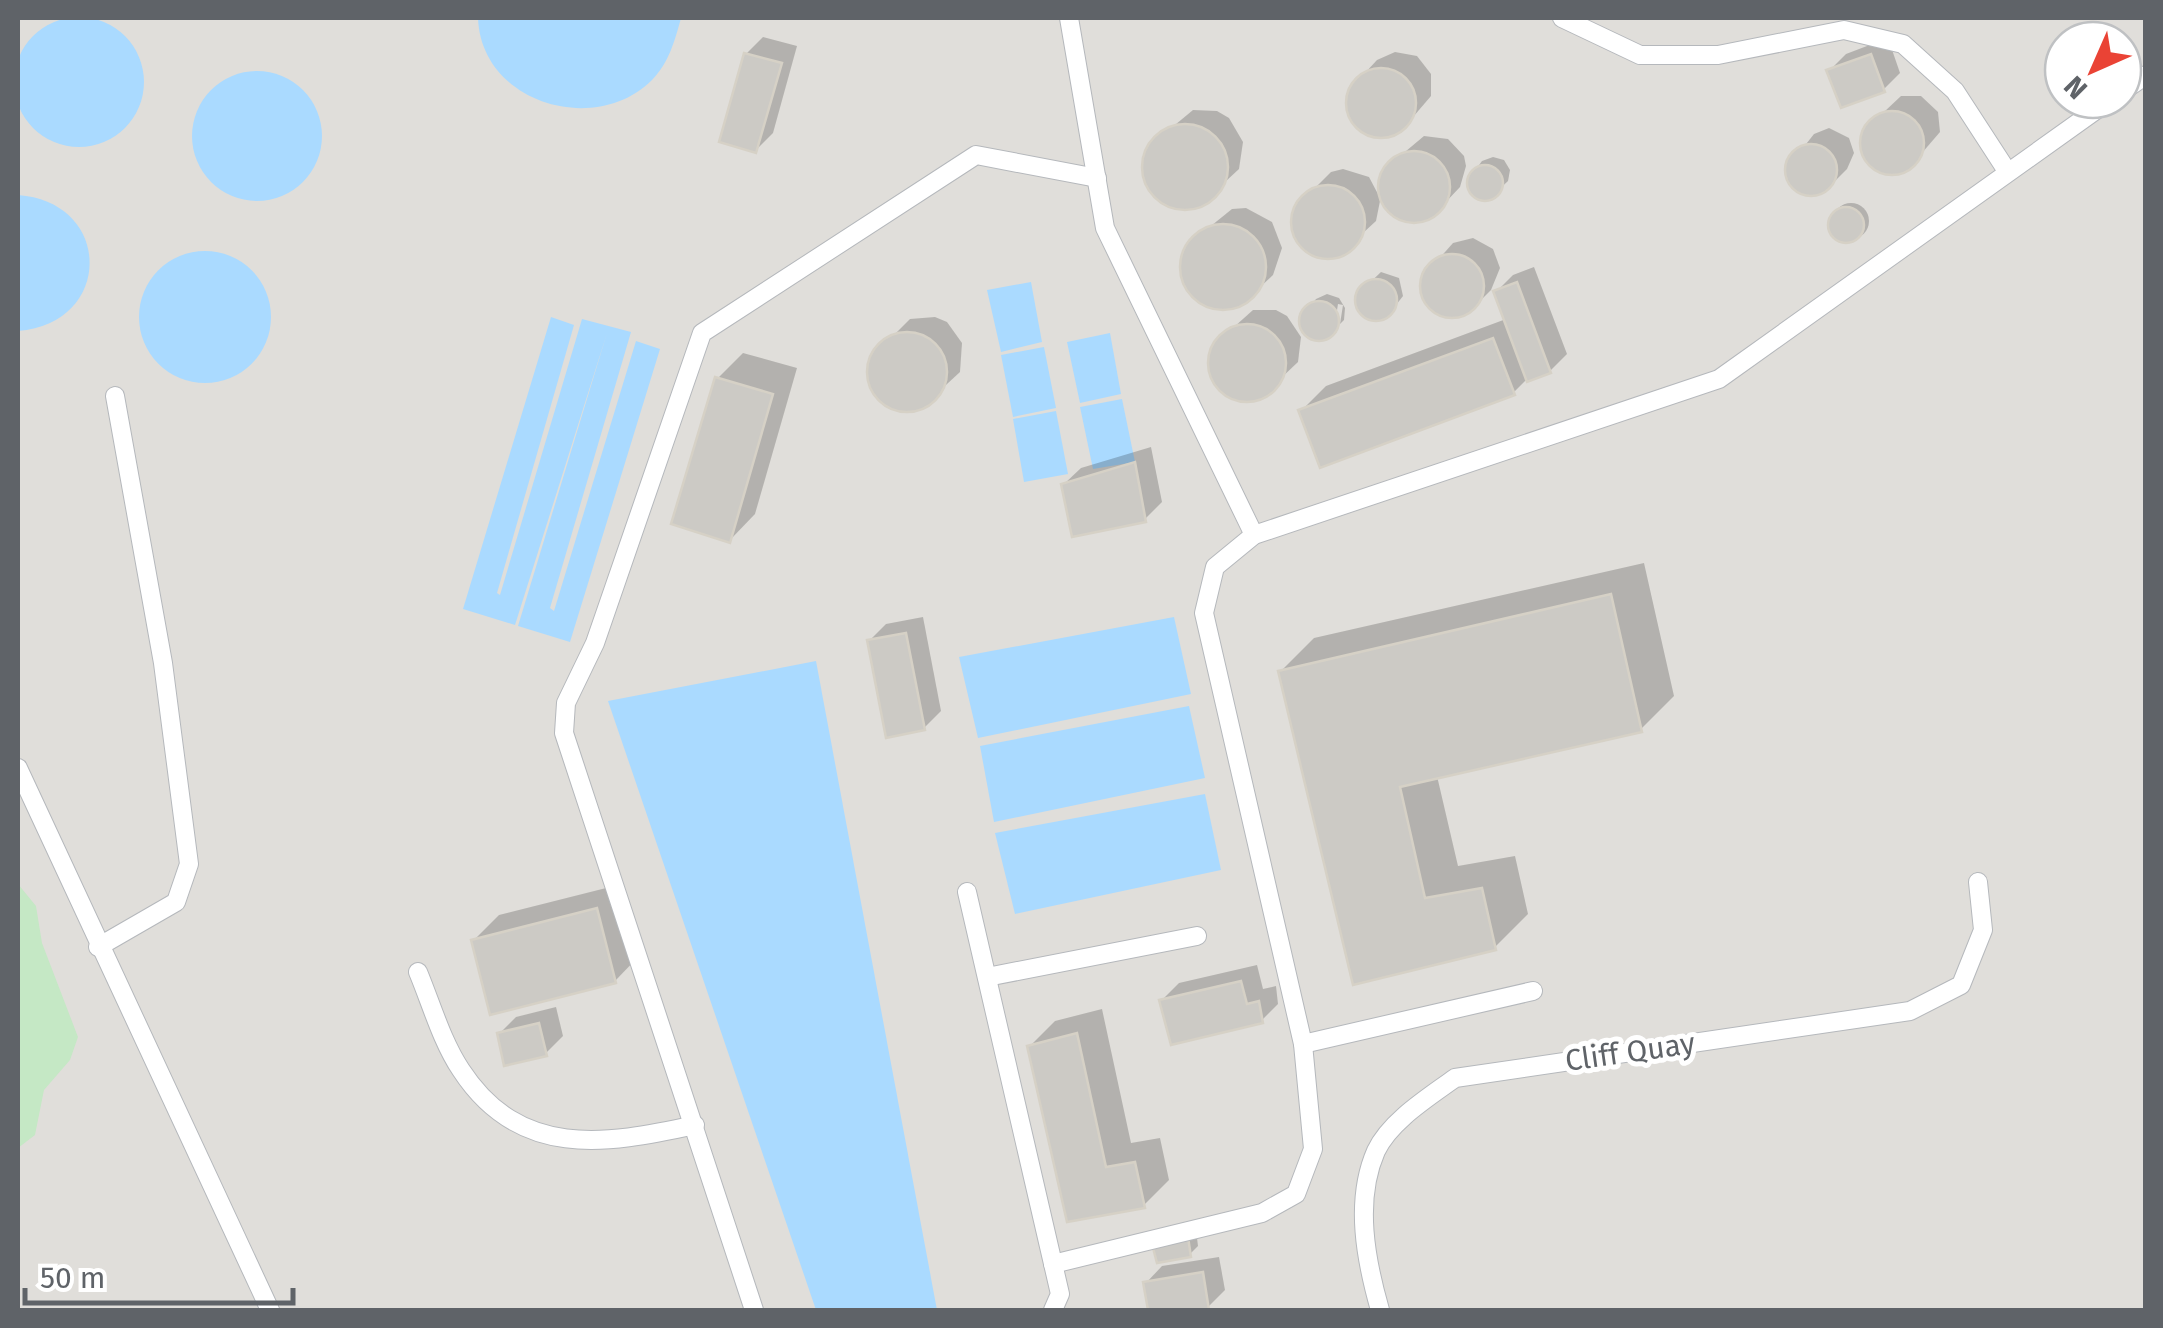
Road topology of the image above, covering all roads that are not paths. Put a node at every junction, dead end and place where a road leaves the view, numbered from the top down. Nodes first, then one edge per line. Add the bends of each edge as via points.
1 (1069, 18) edge
2 (1562, 18) edge
3 (2081, 120) edge
4 (2007, 171) junction
5 (1097, 178) junction
6 (114, 396) dead end
7 (1254, 535) junction
8 (18, 768) edge
9 (1978, 882) dead end
10 (967, 892) dead end
11 (1197, 936) dead end
12 (98, 947) junction
13 (418, 972) dead end
14 (987, 977) junction
15 (1533, 991) dead end
16 (1303, 1044) junction
17 (695, 1125) junction
18 (1053, 1264) junction
19 (270, 1310) edge
20 (754, 1310) edge
21 (1053, 1310) edge
22 (1380, 1310) edge

1 - 5 lane
2 - 4 lane via 1640,55 1718,56 1844,30 1903,44 1955,92
3 - 4 lane
4 - 7 lane via 1720,379
5 - 7 lane via 1105,228
5 - 17 lane via 976,155 702,334 595,644 566,703 564,733
6 - 12 lane via 190,864 176,902
7 - 16 lane via 1214,567 1204,613
8 - 12 lane
9 - 22 lane, Cliff Quay via 1982,930 1961,985 1910,1011 1454,1078 1413,1108 1376,1150 1362,1217
10 - 14 lane
11 - 14 lane
12 - 19 lane
13 - 17 lane via 460,1070 504,1118 552,1138 622,1142
14 - 18 lane
15 - 16 lane
16 - 18 lane via 1313,1148 1296,1194 1262,1213
17 - 20 lane
18 - 21 lane via 1060,1294

